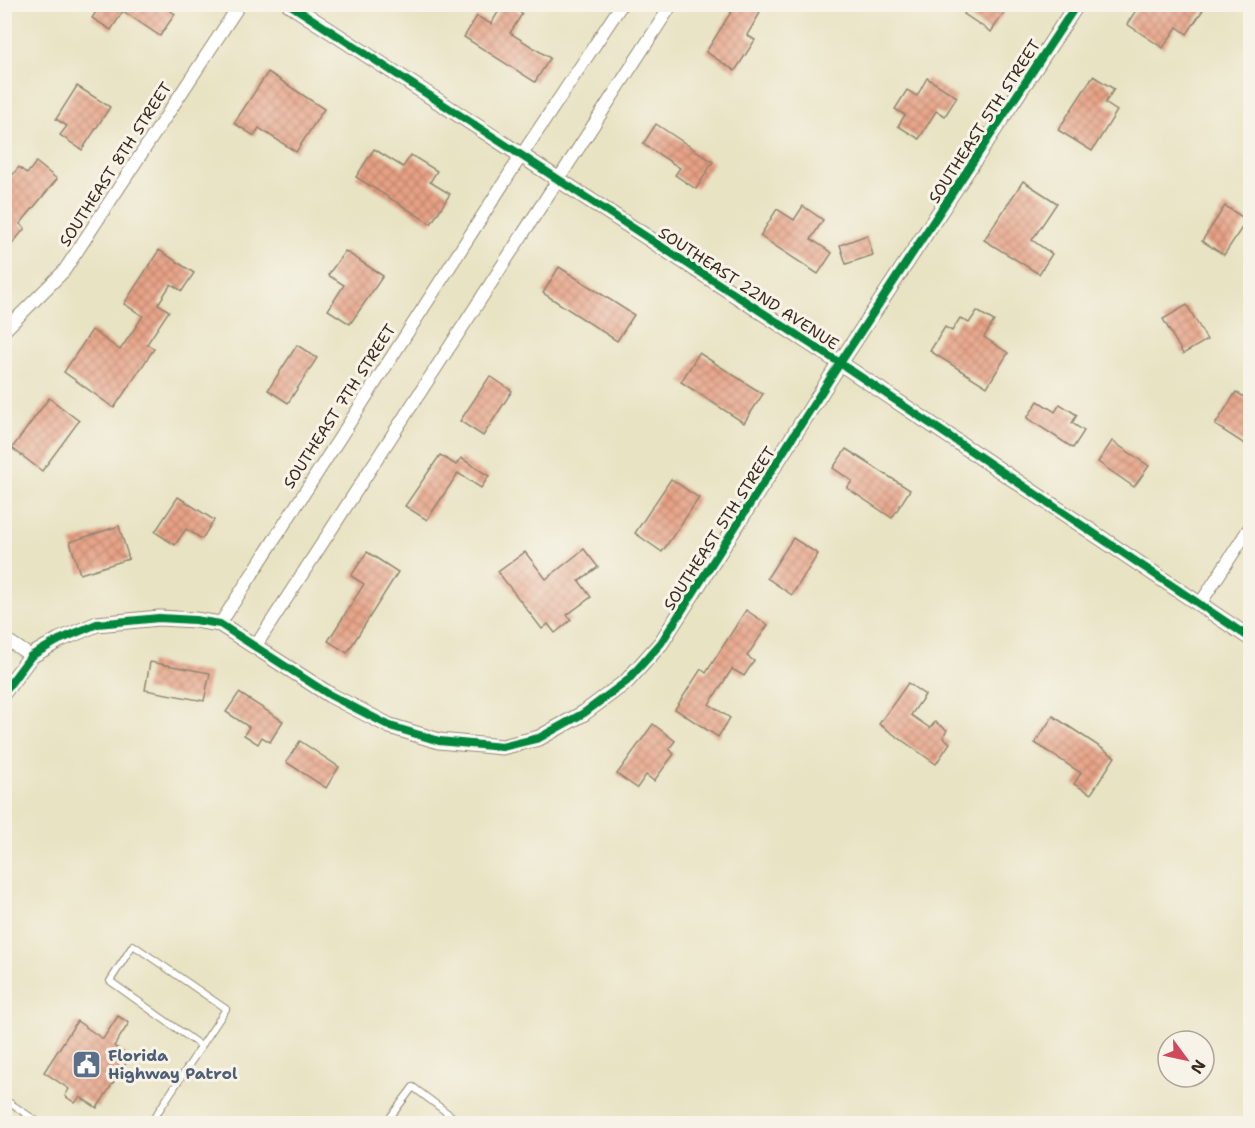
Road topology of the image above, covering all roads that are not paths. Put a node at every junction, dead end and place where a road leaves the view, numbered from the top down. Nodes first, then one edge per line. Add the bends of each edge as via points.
1 (240, 4) edge
2 (290, 4) edge
3 (622, 4) edge
4 (672, 4) edge
5 (1077, 4) edge
6 (521, 156) junction
7 (556, 180) junction
8 (4, 332) edge
9 (840, 363) junction
10 (1251, 527) edge
11 (1200, 604) junction
12 (220, 624) junction
13 (4, 638) edge
14 (1251, 638) edge
15 (255, 647) junction
16 (32, 656) junction
17 (4, 692) edge
18 (201, 1046) junction
19 (4, 1099) edge
20 (41, 1124) edge
21 (150, 1124) edge
22 (385, 1124) edge
23 (462, 1124) edge

1 - 8 street, SOUTHEAST 8TH STREET via 64,271
2 - 6 street, SOUTHEAST 22ND AVENUE
3 - 6 street, SOUTHEAST 7TH STREET
4 - 7 street
5 - 9 street, SOUTHEAST 5TH STREET
6 - 7 street, SOUTHEAST 22ND AVENUE
6 - 12 street, SOUTHEAST 7TH STREET
7 - 9 street, SOUTHEAST 22ND AVENUE
7 - 15 street
9 - 11 street, SOUTHEAST 22ND AVENUE
9 - 15 street, SOUTHEAST 5TH STREET via 661,643 627,681 584,713 539,738 502,747 439,741 390,726 330,695
10 - 11 street
11 - 14 street, SOUTHEAST 22ND AVENUE
12 - 15 street, SOUTHEAST 5TH STREET
12 - 16 street via 159,618 97,624
13 - 16 street
16 - 17 street
18 - 18 lane via 226,1009 133,945 110,981
18 - 21 lane
19 - 20 lane
22 - 23 lane via 413,1087

